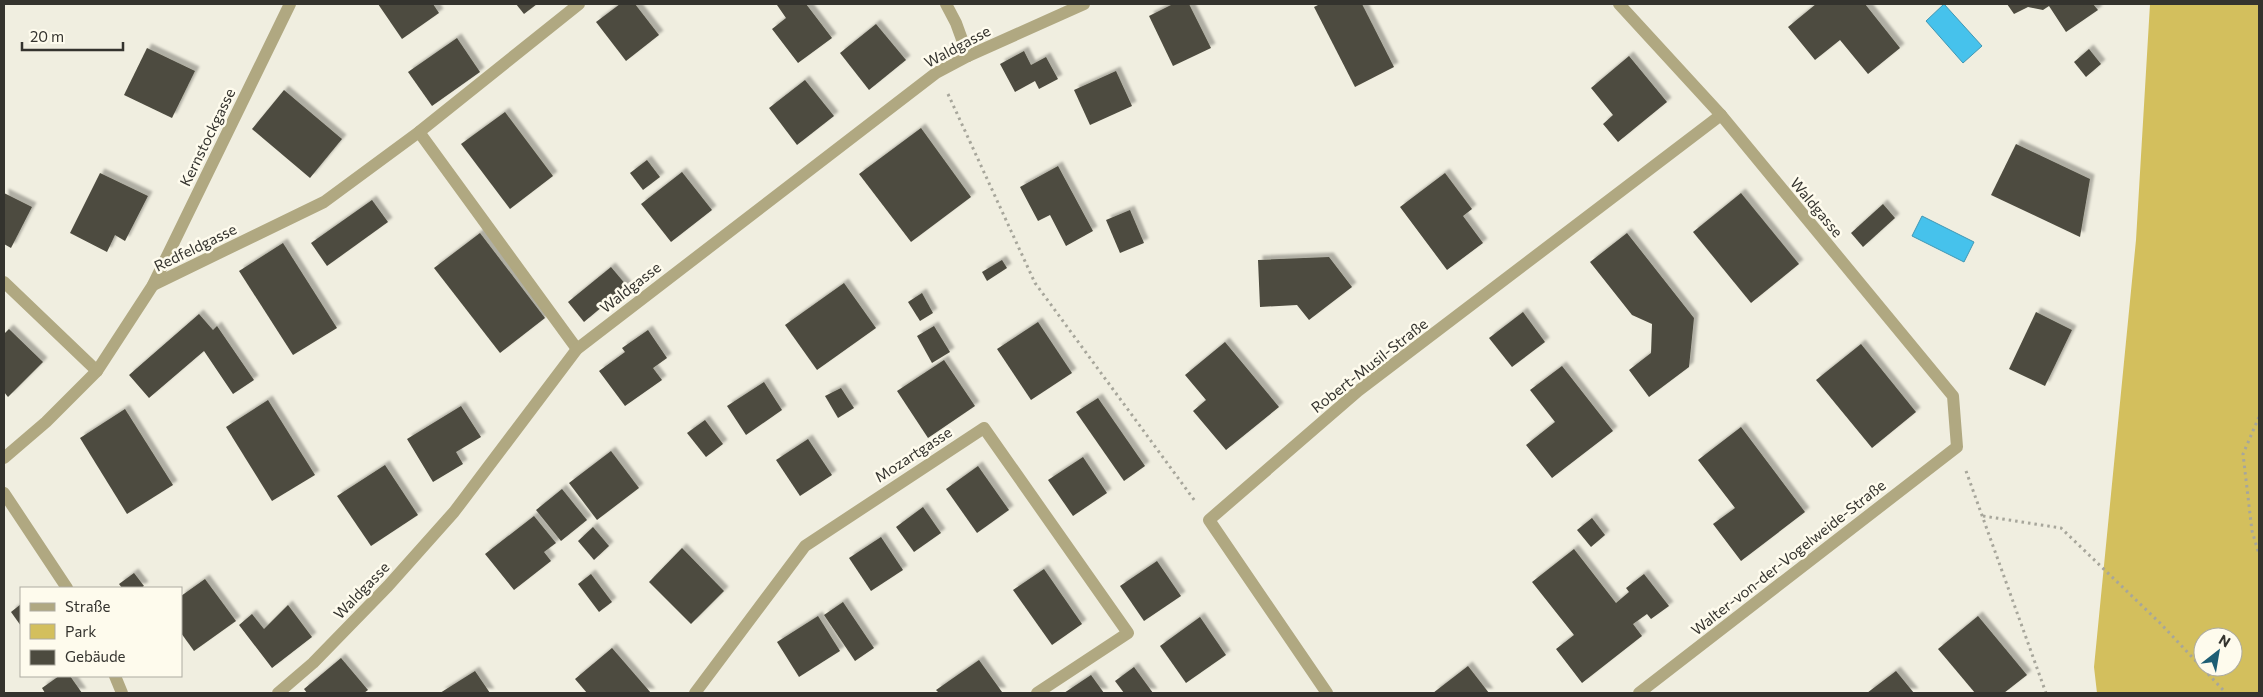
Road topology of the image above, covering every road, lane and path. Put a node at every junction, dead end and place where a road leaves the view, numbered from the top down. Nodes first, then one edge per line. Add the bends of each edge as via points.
1 (290, 4) edge
2 (579, 4) edge
3 (946, 4) edge
4 (1084, 4) edge
5 (1619, 4) edge
6 (968, 56) junction
7 (936, 73) junction
8 (1721, 116) junction
9 (419, 132) junction
10 (4, 282) edge
11 (153, 285) junction
12 (577, 349) junction
13 (97, 371) junction
14 (2259, 417) edge
15 (1957, 447) junction
16 (4, 458) edge
17 (4, 493) edge
18 (1983, 516) junction
19 (1209, 520) junction
20 (2259, 554) edge
21 (66, 587) edge
22 (116, 677) edge
23 (122, 693) edge
24 (278, 693) edge
25 (695, 693) edge
26 (1037, 693) edge
27 (1327, 693) edge
28 (1639, 693) edge
29 (2046, 693) edge
30 (2226, 693) edge

1 - 11 street, Kernstockgasse
2 - 9 street, Redfeldgasse
3 - 6 street
4 - 6 street, Waldgasse
5 - 8 street, Waldgasse
6 - 7 street, Waldgasse
7 - 12 street, Waldgasse
7 - 19 path via 1035,283
8 - 15 street, Waldgasse via 1953,396
8 - 19 street, Robert-Musil-Straße via 1358,391
9 - 11 street, Redfeldgasse via 324,202
9 - 12 street
10 - 13 street
11 - 13 street, Redfeldgasse
12 - 24 street, Waldgasse via 454,512 388,586 313,663
13 - 16 street, Redfeldgasse
14 - 20 path via 2244,454 2252,531
15 - 18 path
15 - 28 street, Walter-von-der-Vogelweide-Straße
17 - 21 street
18 - 29 path
18 - 30 path via 2062,528 2160,623
19 - 27 street
22 - 23 street
25 - 26 street, Mozartgasse via 805,546 984,428 1128,633

